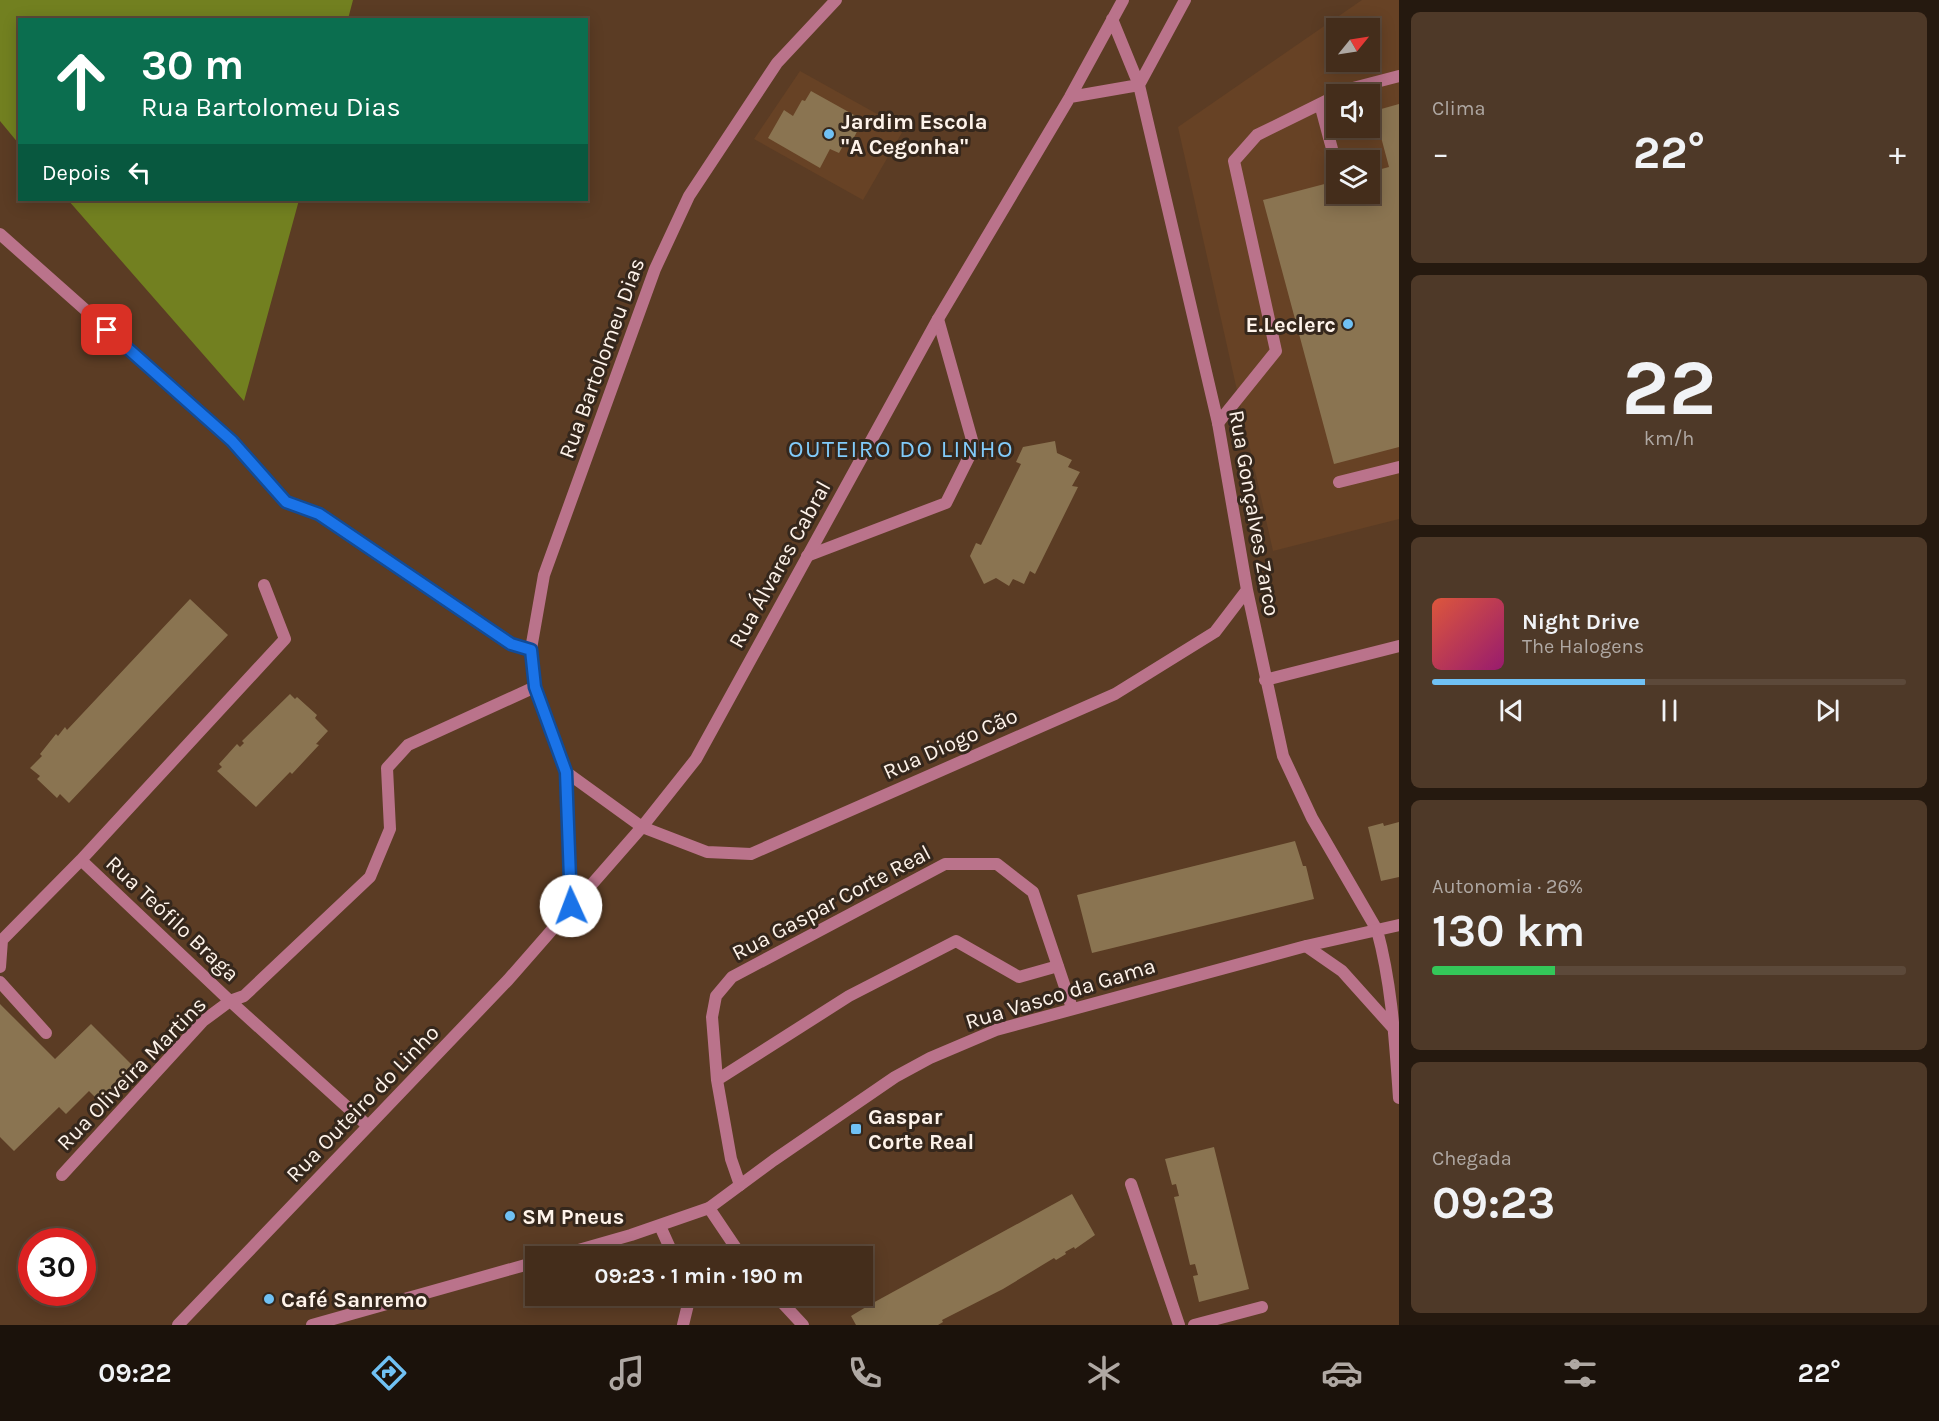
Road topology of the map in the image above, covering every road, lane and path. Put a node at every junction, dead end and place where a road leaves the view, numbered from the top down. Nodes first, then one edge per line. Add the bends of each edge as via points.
1 (836, 0) edge
2 (1123, 0) edge
3 (1185, 0) edge
4 (1112, 19) junction
5 (1399, 76) edge
6 (1368, 84) edge
7 (1139, 85) junction
8 (1070, 97) junction
9 (1326, 101) edge
10 (1320, 104) junction
11 (1332, 150) edge
12 (0, 234) edge
13 (938, 319) junction
14 (1218, 423) junction
15 (1399, 467) edge
16 (1339, 482) dead end
17 (807, 556) junction
18 (264, 585) dead end
19 (1247, 590) junction
20 (1399, 646) edge
21 (531, 650) junction
22 (1265, 680) junction
23 (535, 687) junction
24 (566, 772) junction
25 (642, 827) junction
26 (81, 860) junction
27 (571, 906) junction
28 (1399, 925) edge
29 (1377, 930) junction
30 (1306, 946) junction
31 (1058, 966) junction
32 (0, 967) edge
33 (0, 982) edge
34 (230, 1001) junction
35 (1072, 1008) junction
36 (1396, 1025) edge
37 (46, 1033) dead end
38 (717, 1080) junction
39 (1399, 1098) edge
40 (368, 1126) junction
41 (62, 1175) dead end
42 (1131, 1184) dead end
43 (740, 1185) junction
44 (709, 1208) junction
45 (660, 1226) junction
46 (592, 1246) edge
47 (669, 1246) edge
48 (735, 1246) edge
49 (525, 1265) edge
50 (688, 1306) edge
51 (785, 1306) edge
52 (1262, 1307) dead end
53 (178, 1325) edge
54 (312, 1325) edge
55 (683, 1325) edge
56 (803, 1325) edge
57 (1179, 1325) edge
58 (1194, 1325) edge

1 - 21 street, Rua Bartolomeu Dias via 777,63 684,207 655,269 544,575
2 - 4 street, Rua Álvares Cabral
3 - 7 street
4 - 7 street
4 - 8 street, Rua Álvares Cabral
5 - 6 street
7 - 8 street
7 - 14 street, Rua Gonçalves Zarco
8 - 13 street, Rua Álvares Cabral
9 - 10 street
10 - 11 street
10 - 14 street via 1257,135 1234,161 1276,351
12 - 21 street via 232,441 286,502 319,514 511,644
13 - 17 street, Rua Álvares Cabral
13 - 17 street via 974,447 946,503
14 - 19 street, Rua Gonçalves Zarco
15 - 16 street
17 - 25 street, Rua Álvares Cabral via 696,759
18 - 26 street, Rua Teófilo Braga via 285,639
19 - 22 street, Rua Gonçalves Zarco
19 - 25 street, Rua Diogo Cão via 1215,632 1115,694 751,854 708,852
20 - 22 street
21 - 23 street, Rua Bartolomeu Dias
22 - 29 street, Rua Gonçalves Zarco via 1283,756 1312,818
23 - 24 street, Rua Bartolomeu Dias
23 - 34 street, Rua Oliveira Martins via 408,745 387,768 390,829 370,876 244,996
24 - 25 street, Rua Diogo Cão
24 - 27 street, Rua Bartolomeu Dias
25 - 27 street, Rua Álvares Cabral
26 - 32 street via 2,940
26 - 34 street, Rua Teófilo Braga
27 - 40 street, Rua Outeiro do Linho via 508,980
28 - 29 street, Rua Vasco da Gama
29 - 30 street, Rua Vasco da Gama
29 - 36 street, Rua Gonçalves Zarco
30 - 35 street, Rua Vasco da Gama
30 - 36 street via 1342,971
31 - 35 street, Rua Gaspar Corte Real
31 - 38 street via 1019,977 956,941 849,996
31 - 38 street, Rua Gaspar Corte Real via 1033,892 997,864 945,864 732,977 716,996 712,1017
33 - 37 street
34 - 40 street, Rua Teófilo Braga
34 - 41 street, Rua Oliveira Martins via 203,1022
35 - 43 street, Rua Vasco da Gama via 996,1030 930,1058 895,1077
36 - 39 street, Rua Gonçalves Zarco
38 - 43 street, Rua Gaspar Corte Real via 730,1159
40 - 53 street, Rua Outeiro do Linho
42 - 57 street
43 - 44 street, Rua Vasco da Gama
44 - 45 street, Rua Vasco da Gama
44 - 48 street
45 - 46 street, Rua Vasco da Gama
45 - 47 street
49 - 54 street
50 - 55 street
51 - 56 street
52 - 58 street

